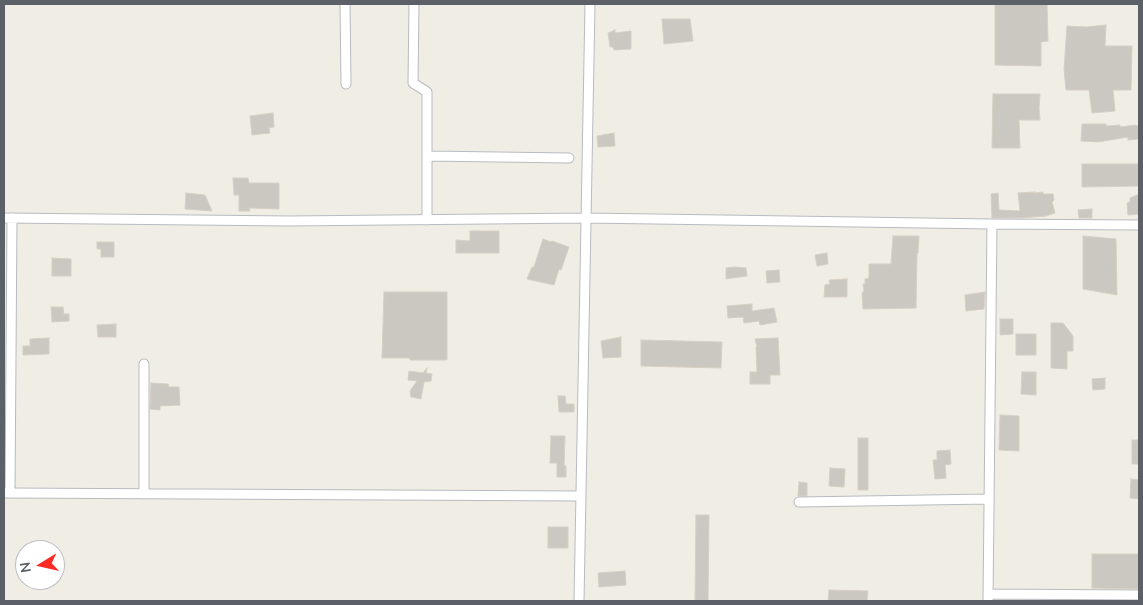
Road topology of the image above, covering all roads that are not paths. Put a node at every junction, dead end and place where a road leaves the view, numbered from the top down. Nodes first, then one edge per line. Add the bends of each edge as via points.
1 (345, 4) edge
2 (414, 4) edge
3 (590, 4) edge
4 (346, 84) dead end
5 (427, 156) junction
6 (569, 158) dead end
7 (8, 218) edge
8 (587, 218) junction
9 (427, 220) junction
10 (992, 224) junction
11 (1139, 225) edge
12 (144, 364) dead end
13 (7, 383) edge
14 (7, 494) edge
15 (144, 494) junction
16 (580, 496) junction
17 (988, 499) junction
18 (799, 502) dead end
19 (1139, 595) edge
20 (988, 598) edge
21 (1101, 598) edge
22 (579, 601) edge

1 - 4 street
2 - 5 street via 413,83 427,92
3 - 8 street
5 - 6 street
5 - 9 street
7 - 9 street
7 - 13 street
8 - 9 street
8 - 10 street
8 - 16 street
10 - 11 street
10 - 17 street
12 - 15 street
13 - 14 street
14 - 15 street
15 - 16 street
16 - 22 street
17 - 18 street
17 - 20 street
19 - 21 street
20 - 21 street

